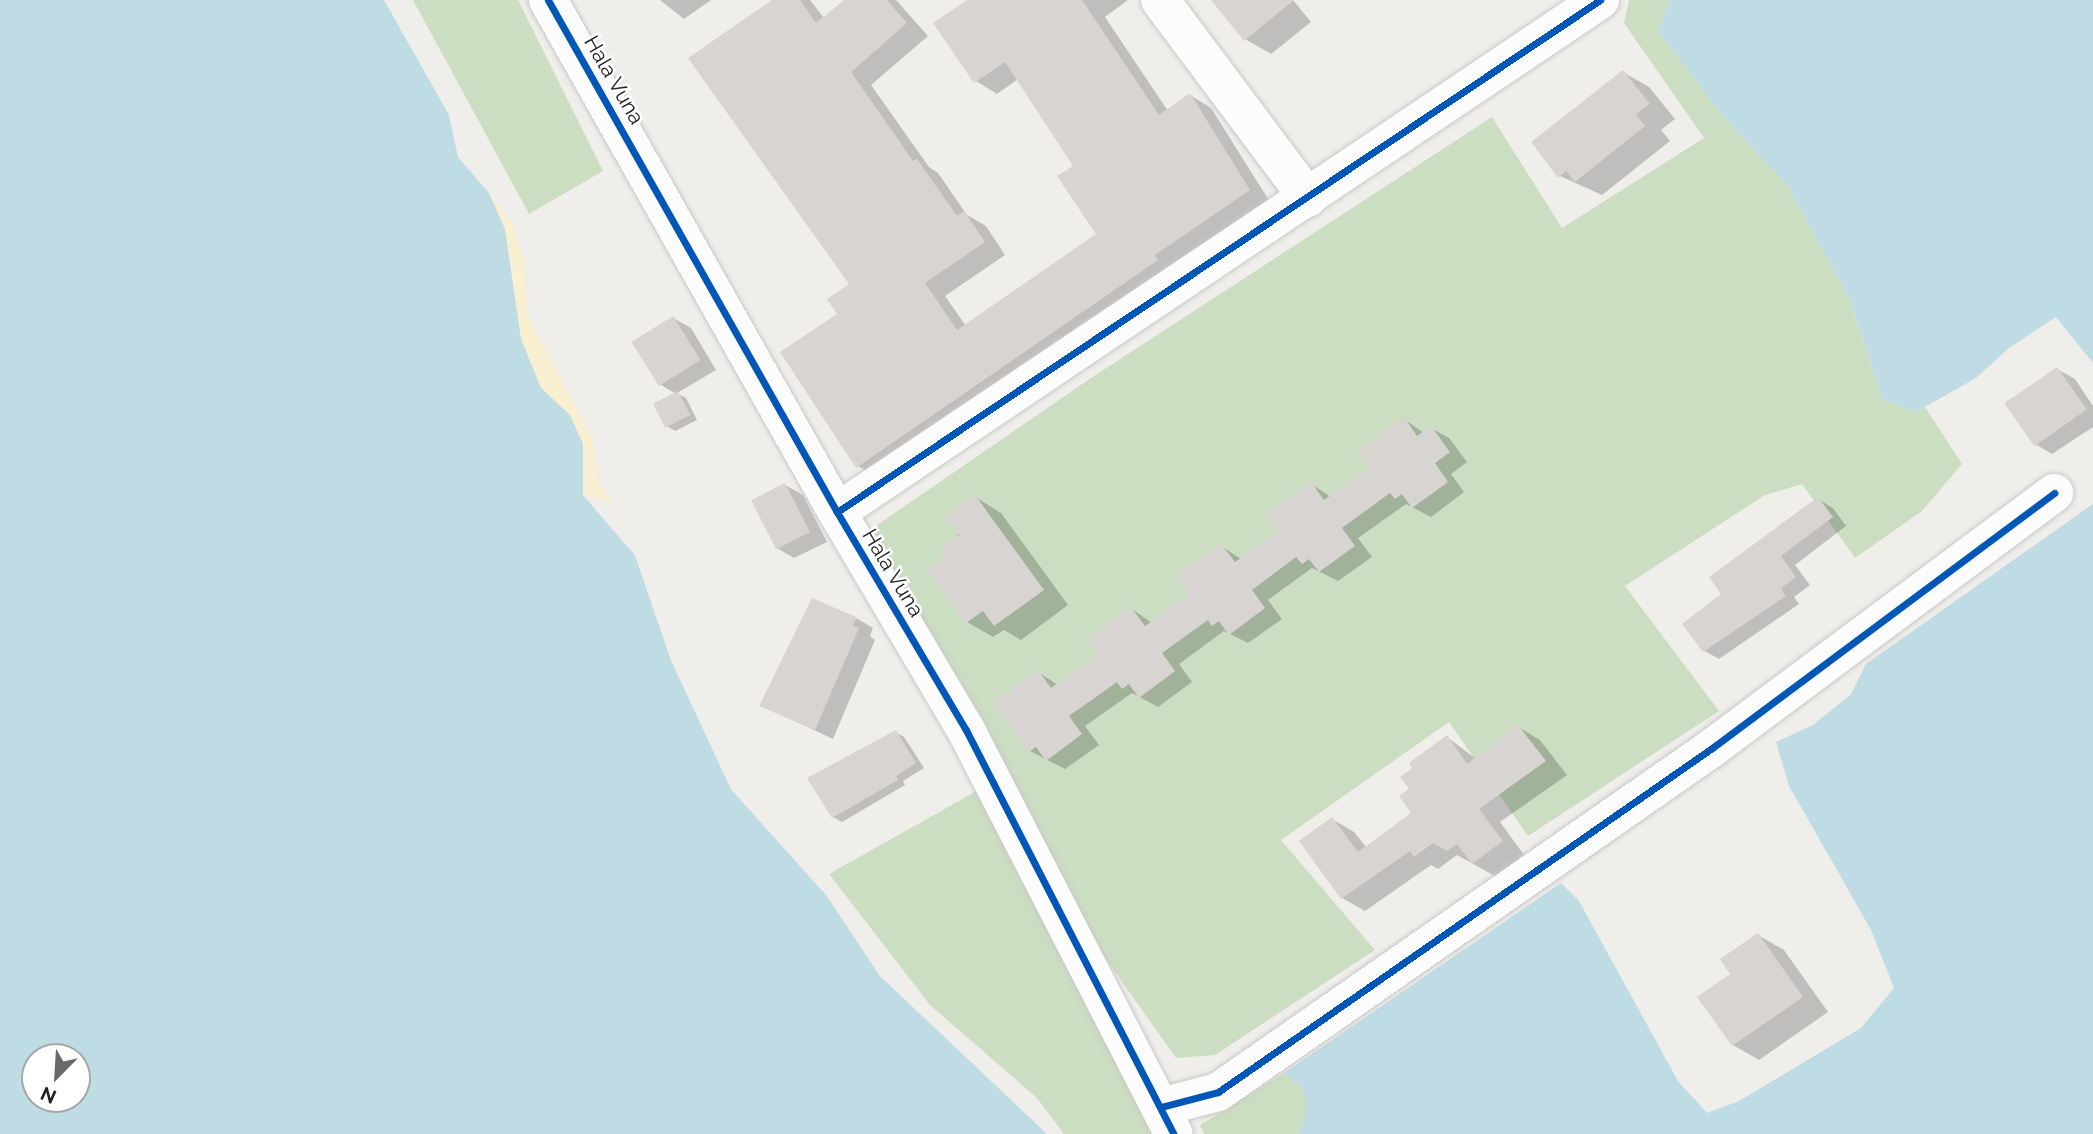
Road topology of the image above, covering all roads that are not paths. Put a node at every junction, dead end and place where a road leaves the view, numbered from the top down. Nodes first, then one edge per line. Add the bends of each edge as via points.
1 (548, 0) edge
2 (1160, 0) edge
3 (1600, 0) edge
4 (1308, 198) junction
5 (2054, 493) dead end
6 (837, 512) junction
7 (1167, 1121) edge

1 - 6 street, Hala Vuna
2 - 4 street
3 - 4 street
4 - 6 street
5 - 7 street via 1712,748 1218,1092
6 - 7 street, Hala Vuna via 966,730

